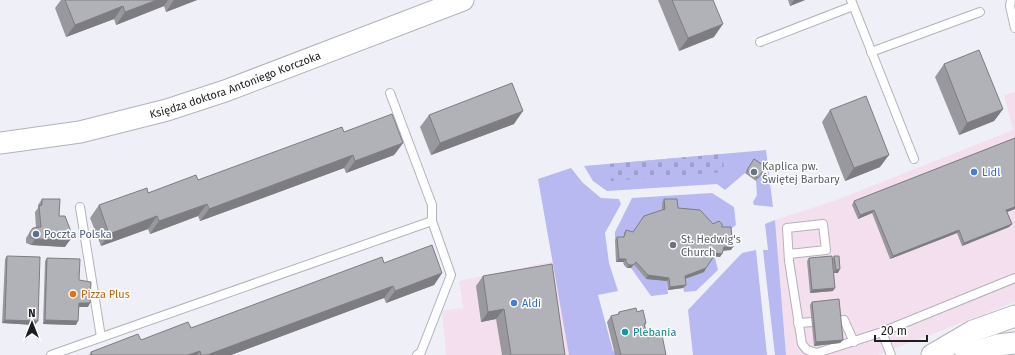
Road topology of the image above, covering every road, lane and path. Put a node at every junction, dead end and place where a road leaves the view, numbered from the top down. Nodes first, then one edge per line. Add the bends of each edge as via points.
1 (463, 0) edge
2 (1011, 0) edge
3 (852, 3) edge
4 (980, 12) dead end
5 (1015, 28) edge
6 (760, 42) dead end
7 (871, 52) junction
8 (390, 93) dead end
9 (0, 143) edge
10 (914, 159) dead end
11 (80, 207) dead end
12 (432, 221) junction
13 (788, 254) junction
14 (1015, 278) edge
15 (1015, 316) edge
16 (798, 323) junction
17 (882, 332) junction
18 (101, 337) junction
19 (854, 342) junction
20 (1015, 343) edge
21 (807, 352) edge
22 (51, 355) edge
23 (417, 355) edge
24 (891, 355) edge
25 (932, 355) edge
26 (966, 355) edge

1 - 9 street, Księdza doktora Antoniego Korczoka via 167,110 80,132
2 - 5 lane
3 - 6 lane
3 - 7 lane
4 - 7 lane
7 - 10 lane
8 - 12 lane via 432,205
11 - 18 lane
12 - 18 lane
12 - 23 lane via 451,275 421,352
13 - 13 lane via 826,250 823,224 787,228
13 - 16 lane
14 - 17 lane
15 - 25 street via 973,331
16 - 19 lane via 844,320
16 - 21 lane via 802,344
17 - 19 lane
17 - 24 lane
18 - 22 lane
19 - 21 lane via 817,352
20 - 26 street via 998,345

